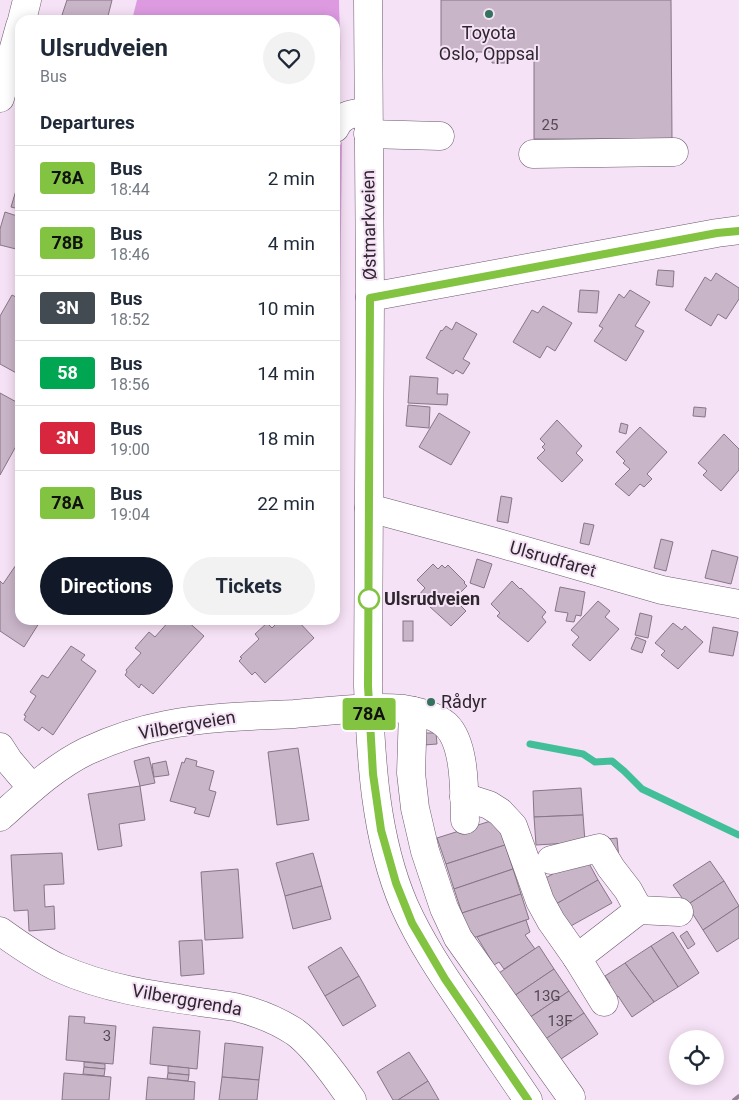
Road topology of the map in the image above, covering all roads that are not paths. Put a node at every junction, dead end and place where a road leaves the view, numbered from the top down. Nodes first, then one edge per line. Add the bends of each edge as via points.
1 (27, 0) edge
2 (368, 0) edge
3 (23, 15) edge
4 (15, 44) edge
5 (0, 98) edge
6 (340, 120) edge
7 (368, 123) junction
8 (440, 136) dead end
9 (674, 152) dead end
10 (533, 154) dead end
11 (739, 230) edge
12 (370, 298) junction
13 (369, 508) junction
14 (739, 604) edge
15 (369, 708) junction
16 (413, 711) junction
17 (0, 747) edge
18 (32, 788) junction
19 (0, 817) edge
20 (551, 860) dead end
21 (638, 910) junction
22 (679, 912) dead end
23 (0, 931) edge
24 (577, 958) junction
25 (604, 1002) dead end
26 (570, 1097) dead end
27 (352, 1100) edge
28 (528, 1100) edge

1 - 3 street
2 - 7 street, Østmarkveien
4 - 5 street
6 - 7 street via 345,116
7 - 8 street
7 - 12 street, Østmarkveien
9 - 10 street
11 - 12 street
12 - 13 street, Østmarkveien
13 - 14 street, Ulsrudfaret via 662,590
13 - 15 street, Østmarkveien
15 - 16 street, Vilbergveien
15 - 18 street, Vilbergveien via 225,717 164,726 88,751
15 - 28 street, Østmarkveien via 380,821 403,903 445,979
16 - 24 street, Vilbergveien via 445,724 453,734 460,753 465,808 489,805 513,826 540,901
16 - 26 street via 411,773 414,799 425,851 444,908 458,938
17 - 18 street
18 - 19 street, Vilbergveien
20 - 21 street via 599,848
21 - 22 street
21 - 24 street
23 - 27 street, Vilberggrenda via 58,967 98,982 121,989 235,1007 280,1023 296,1033 312,1050
24 - 25 street

